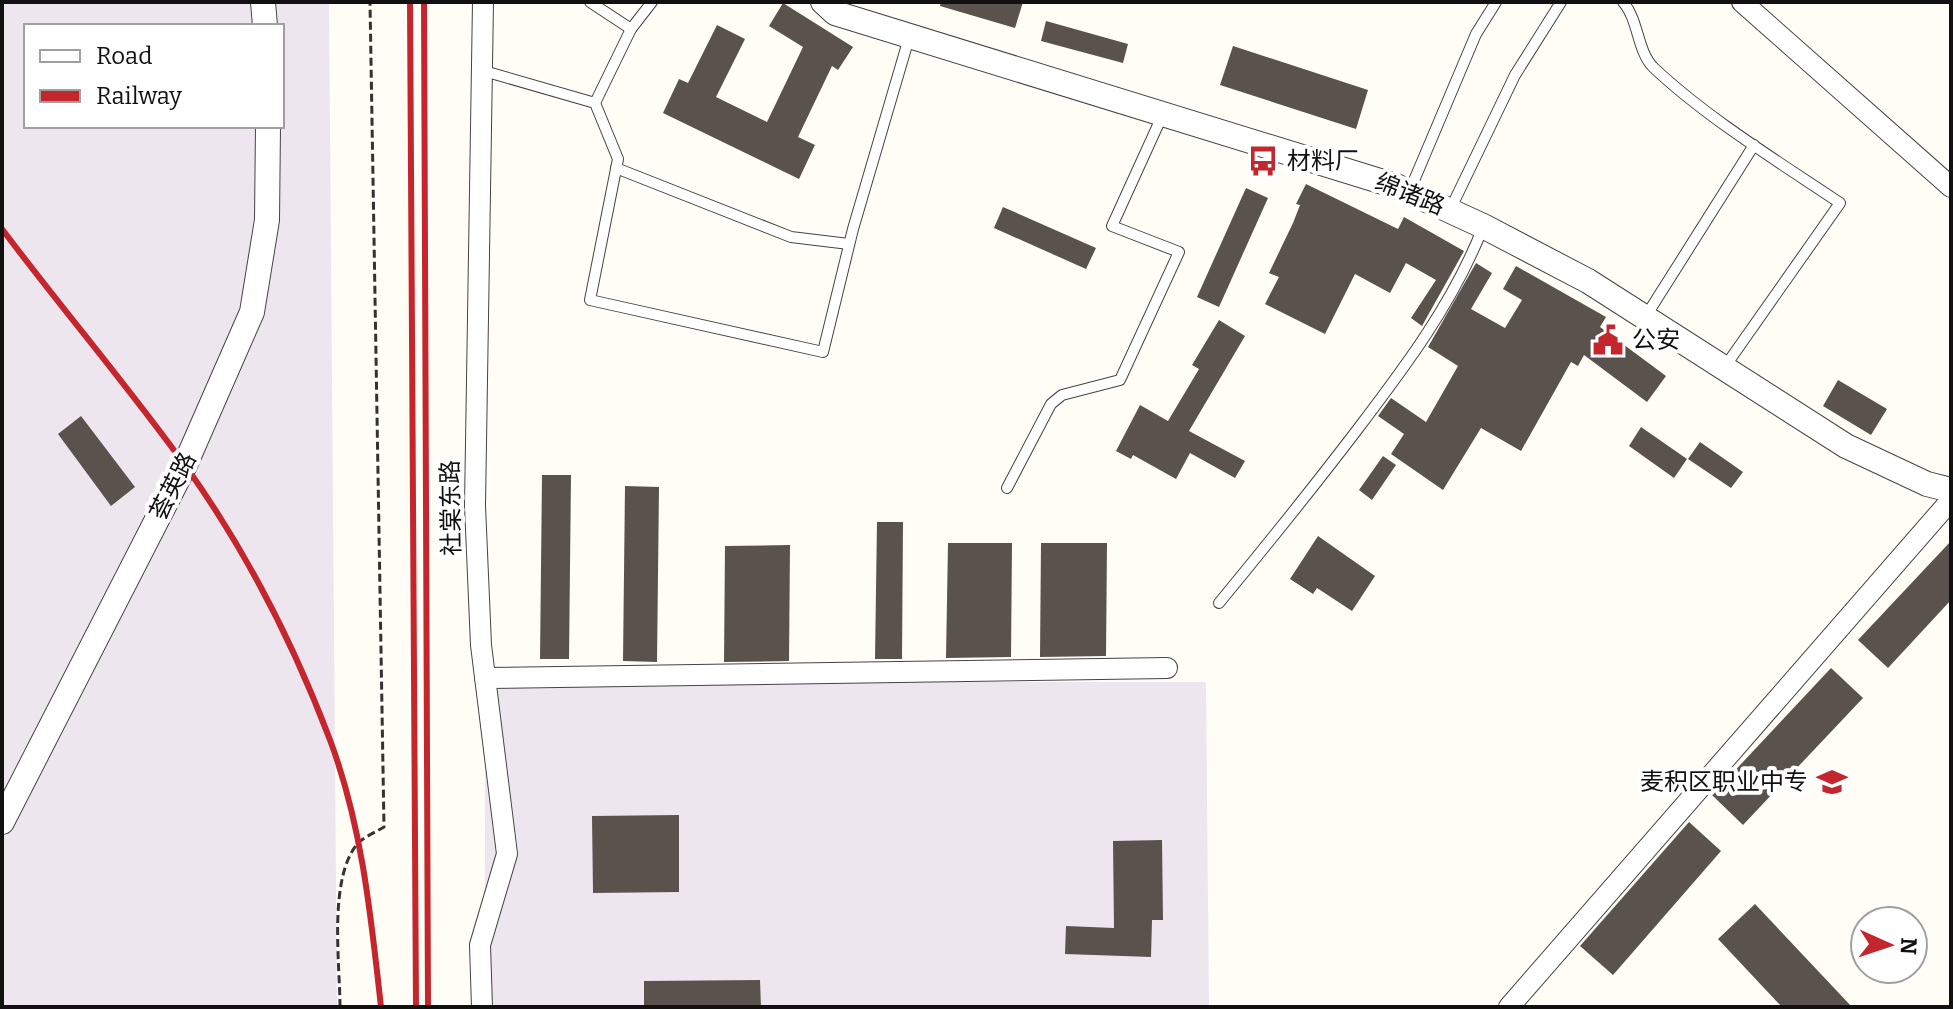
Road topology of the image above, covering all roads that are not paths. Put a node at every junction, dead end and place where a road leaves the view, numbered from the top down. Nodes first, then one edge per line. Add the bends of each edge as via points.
1 (263, 2) edge
2 (483, 2) edge
3 (590, 2) edge
4 (652, 2) edge
5 (823, 2) edge
6 (1496, 2) edge
7 (1561, 2) edge
8 (1623, 2) edge
9 (1742, 2) edge
10 (265, 24) edge
11 (631, 29) junction
12 (910, 36) junction
13 (484, 71) junction
14 (595, 103) junction
15 (1163, 114) junction
16 (268, 128) edge
17 (1754, 145) junction
18 (616, 168) junction
19 (1951, 187) edge
20 (1409, 192) junction
21 (1450, 210) junction
22 (1483, 226) junction
23 (849, 244) junction
24 (1645, 318) junction
25 (1724, 368) junction
26 (1007, 488) dead end
27 (1951, 490) edge
28 (1951, 500) edge
29 (1219, 603) dead end
30 (1167, 668) dead end
31 (485, 678) junction
32 (2, 822) edge
33 (482, 1007) edge
34 (1509, 1007) edge

1 - 10 street
2 - 13 street, 社棠东路
3 - 11 lane
4 - 11 lane
5 - 12 street, 绵诸路 via 835,13
6 - 20 lane via 1476,34
7 - 21 lane via 1515,75
8 - 17 lane via 1651,66
9 - 19 street
11 - 14 lane
12 - 15 street, 绵诸路
12 - 23 lane
13 - 14 lane
13 - 31 street, 社棠东路 via 475,506
14 - 18 lane via 618,159
15 - 20 street, 绵诸路
15 - 26 lane via 1112,226 1179,252 1120,380 1062,395 1051,404
16 - 32 street, 荟英路 via 267,220 252,312 185,465
17 - 24 lane
17 - 25 lane via 1840,203
18 - 23 lane via 791,237
18 - 23 lane via 590,300 823,352
20 - 21 street, 绵诸路
21 - 22 street, 绵诸路
22 - 24 street, 绵诸路 via 1588,281
22 - 29 lane via 1469,264 1405,368
24 - 25 street, 绵诸路
25 - 27 street, 绵诸路 via 1846,446
28 - 34 street
30 - 31 street
31 - 33 street, 社棠东路 via 507,854 480,945

